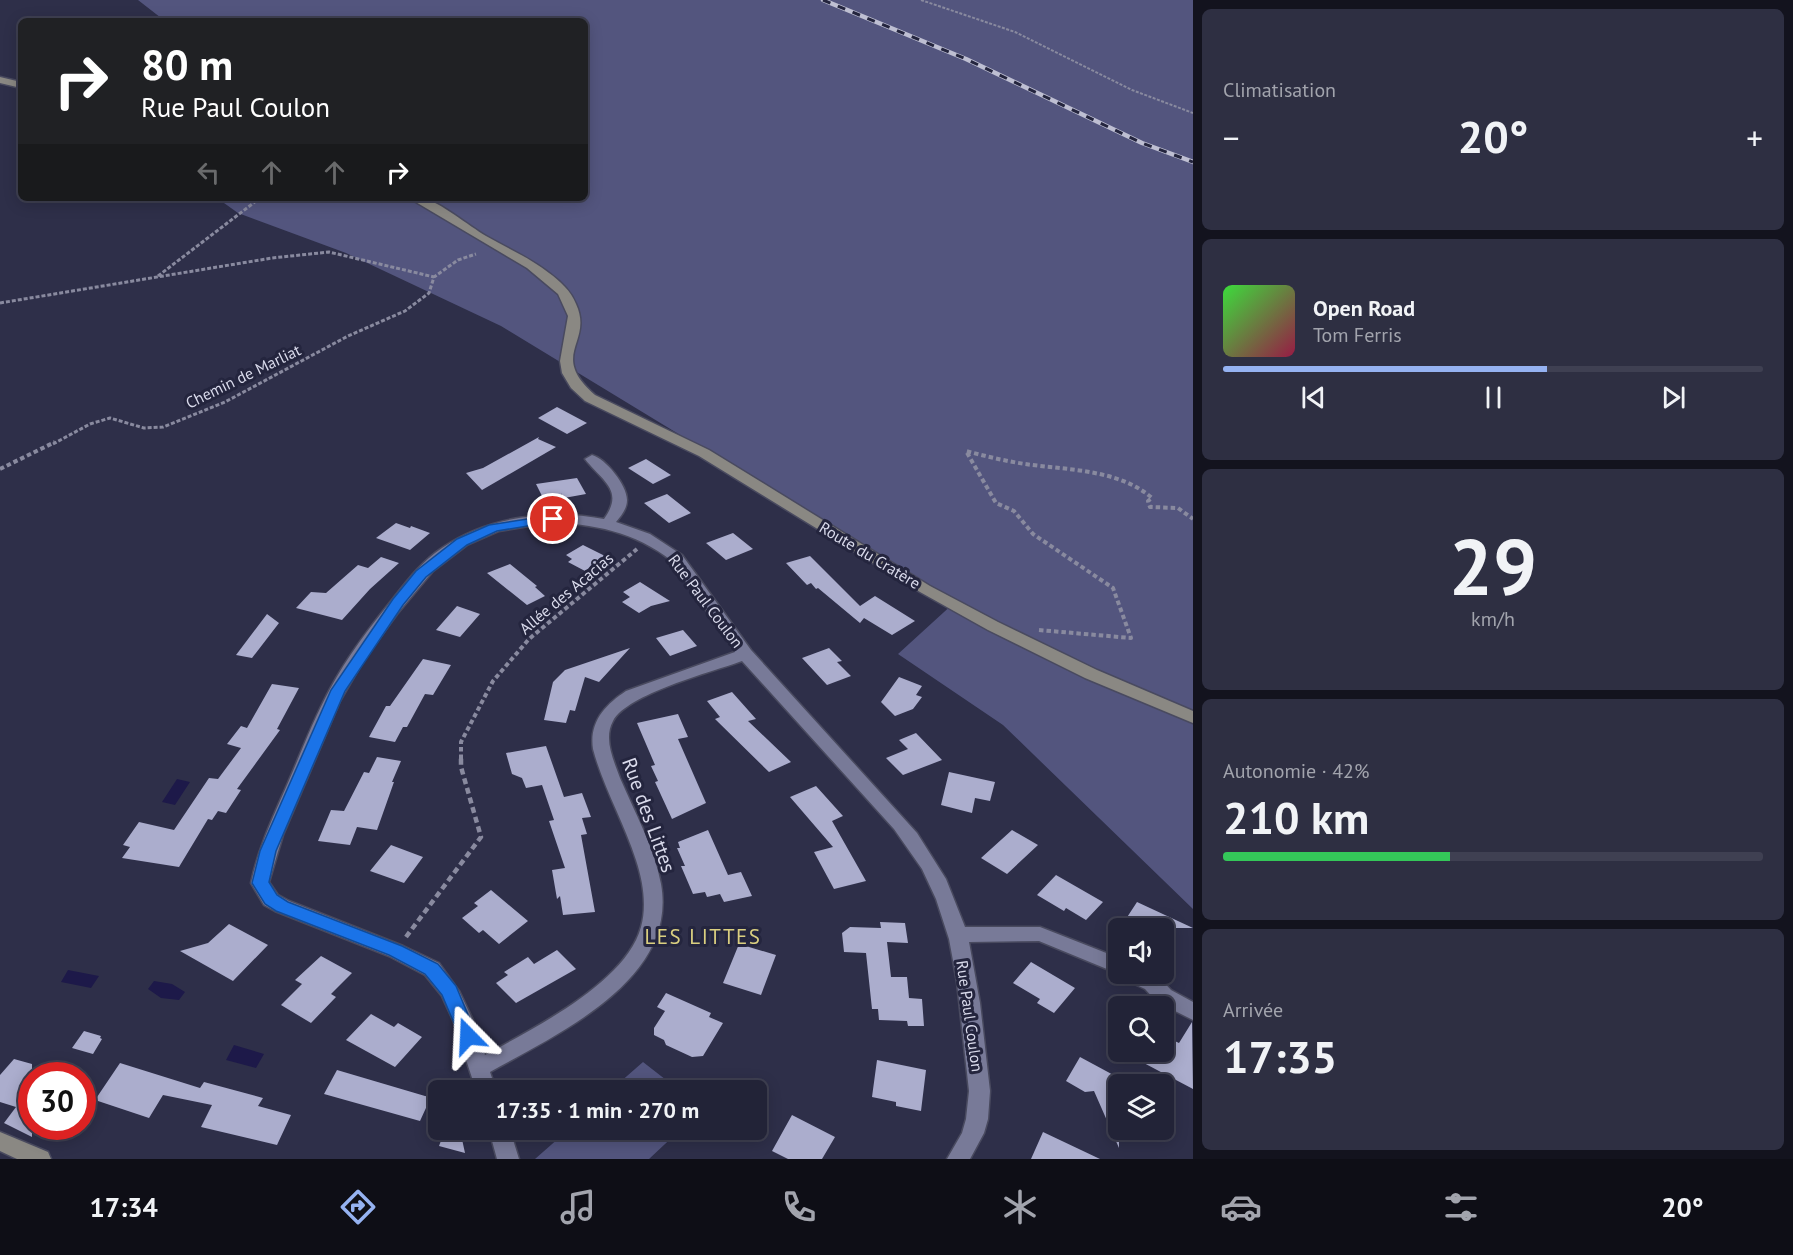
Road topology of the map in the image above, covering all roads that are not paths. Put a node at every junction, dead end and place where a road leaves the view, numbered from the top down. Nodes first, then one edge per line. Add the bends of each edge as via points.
1 (0, 80) edge
2 (18, 84) edge
3 (419, 201) edge
4 (592, 459) dead end
5 (608, 524) junction
6 (745, 654) junction
7 (1193, 717) edge
8 (958, 935) junction
9 (1108, 960) edge
10 (1153, 984) edge
11 (1193, 1012) edge
12 (479, 1068) junction
13 (483, 1080) edge
14 (503, 1140) edge
15 (0, 1141) edge
16 (40, 1159) edge
17 (508, 1159) edge
18 (958, 1159) edge

1 - 2 main road
3 - 7 main road, Route du Cratère via 530,266 562,290 574,315 566,367 575,386 591,398 704,453 956,606 1091,674
4 - 5 street via 620,494 620,503
5 - 6 street, Rue Paul Coulon via 649,539 677,558
5 - 12 street, Rue Paul Coulon via 571,519 532,520 494,528 462,542 421,574 387,616 338,690 268,851 260,883 271,900 282,906 432,969 463,1020
6 - 8 street, Rue Paul Coulon via 908,833 936,878
6 - 12 street, Rue des Littes via 632,695 616,705 607,718 601,730 602,753 651,879 655,904 644,946 603,994
8 - 9 street via 1040,934
8 - 18 street, Rue Paul Coulon via 981,1097 978,1121
10 - 11 street via 1164,996
12 - 13 street, Rue Paul Coulon
14 - 17 street
15 - 16 main road

